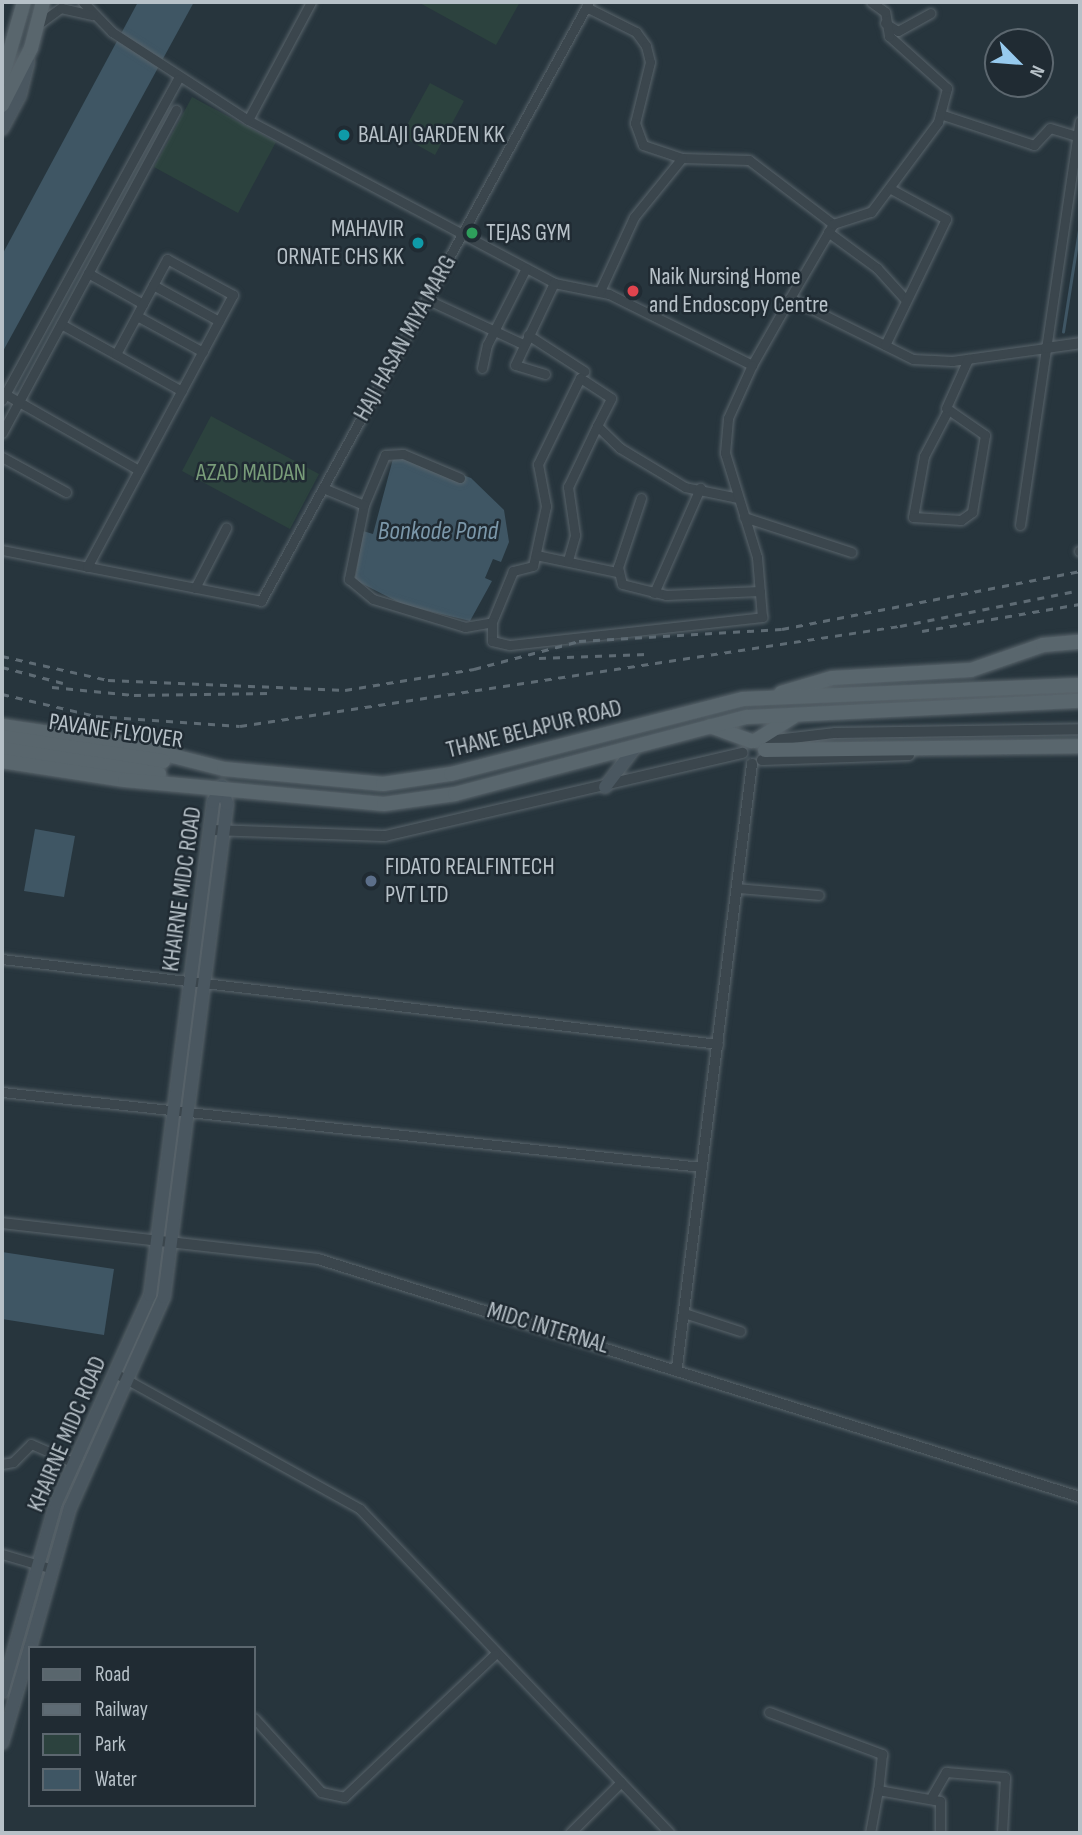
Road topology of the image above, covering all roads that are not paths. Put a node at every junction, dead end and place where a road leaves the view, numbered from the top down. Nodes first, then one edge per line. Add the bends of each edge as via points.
1 (24, 2) edge
2 (43, 2) edge
3 (83, 2) edge
4 (311, 2) edge
5 (871, 2) edge
6 (587, 4) edge
7 (930, 13) dead end
8 (97, 17) junction
9 (885, 23) junction
10 (39, 25) junction
11 (13, 40) junction
12 (31, 48) junction
13 (2, 59) edge
14 (176, 77) junction
15 (6, 83) edge
16 (2, 105) edge
17 (176, 110) dead end
18 (940, 114) junction
19 (248, 120) junction
20 (1080, 121) edge
21 (2, 129) edge
22 (1079, 137) edge
23 (682, 158) junction
24 (891, 189) junction
25 (830, 228) junction
26 (461, 235) junction
27 (526, 268) junction
28 (88, 273) junction
29 (554, 283) junction
30 (153, 285) junction
31 (600, 291) junction
32 (790, 298) junction
33 (426, 299) junction
34 (906, 300) junction
35 (143, 304) junction
36 (137, 316) junction
37 (219, 321) junction
38 (61, 324) junction
39 (494, 332) junction
40 (525, 340) junction
41 (885, 345) junction
42 (1077, 346) edge
43 (1046, 348) junction
44 (203, 352) junction
45 (116, 355) junction
46 (968, 359) junction
47 (751, 365) junction
48 (482, 368) dead end
49 (584, 371) dead end
50 (545, 374) dead end
51 (182, 391) junction
52 (3, 397) edge
53 (19, 402) junction
54 (947, 412) junction
55 (597, 426) junction
56 (2, 433) edge
57 (2, 457) edge
58 (139, 470) junction
59 (460, 478) dead end
60 (323, 488) junction
61 (700, 488) junction
62 (66, 492) dead end
63 (641, 498) dead end
64 (738, 498) junction
65 (364, 505) junction
66 (744, 517) junction
67 (1020, 525) dead end
68 (226, 528) dead end
69 (2, 550) edge
70 (851, 552) dead end
71 (536, 555) junction
72 (568, 560) junction
73 (87, 567) junction
74 (617, 572) junction
75 (194, 588) junction
76 (760, 591) junction
77 (654, 593) junction
78 (492, 622) junction
79 (1080, 642) edge
80 (1080, 685) edge
81 (764, 698) junction
82 (1080, 701) edge
83 (794, 716) junction
84 (2, 726) edge
85 (709, 726) junction
86 (1080, 729) edge
87 (2, 737) edge
88 (637, 745) junction
89 (1080, 746) edge
90 (2, 749) edge
91 (755, 750) junction
92 (1080, 752) edge
93 (2, 761) edge
94 (128, 763) junction
95 (224, 768) junction
96 (222, 786) junction
97 (605, 787) junction
98 (210, 830) junction
99 (224, 831) junction
100 (737, 888) junction
101 (819, 895) dead end
102 (2, 959) edge
103 (191, 979) junction
104 (205, 980) junction
105 (718, 1044) junction
106 (2, 1092) edge
107 (174, 1111) junction
108 (188, 1112) junction
109 (702, 1167) junction
110 (2, 1223) edge
111 (157, 1242) junction
112 (171, 1243) junction
113 (684, 1313) junction
114 (740, 1331) dead end
115 (677, 1367) junction
116 (121, 1376) junction
117 (74, 1463) junction
118 (2, 1464) edge
119 (1080, 1497) edge
120 (2, 1554) edge
121 (39, 1565) junction
122 (53, 1569) junction
123 (31, 1646) edge
124 (28, 1654) edge
125 (495, 1654) junction
126 (3, 1686) edge
127 (18, 1687) junction
128 (769, 1712) dead end
129 (256, 1720) edge
130 (2, 1743) edge
131 (621, 1782) junction
132 (878, 1790) junction
133 (932, 1796) junction
134 (570, 1833) edge
135 (670, 1833) edge
136 (870, 1833) edge
137 (940, 1833) edge
138 (1002, 1833) edge

1 - 11 main road
2 - 10 main road
3 - 8 street
4 - 19 street
5 - 9 street via 885,12
6 - 23 street via 636,32 646,46 650,62 636,113 637,137 651,150
6 - 26 street, HAJI HASAN MIYA MARG
7 - 9 street via 898,31
8 - 10 street via 61,8
8 - 14 street
9 - 18 street via 895,42 947,88
10 - 12 main road
11 - 13 main road
11 - 15 main road
12 - 15 main road
12 - 21 main road via 20,95
14 - 19 street
14 - 52 street
15 - 16 main road
17 - 28 street
18 - 22 street via 1034,145 1050,128
18 - 24 street via 927,144
19 - 26 street
20 - 22 street
22 - 43 street
23 - 25 street via 749,160
23 - 31 street via 634,216
24 - 25 street via 871,212
24 - 34 street via 946,219
25 - 32 street
25 - 34 street
26 - 27 street
26 - 33 street, HAJI HASAN MIYA MARG
27 - 29 street
27 - 39 street
28 - 35 street
28 - 38 street
29 - 31 street
29 - 40 street
30 - 35 street
30 - 37 street
30 - 37 street via 167,259 233,295
31 - 47 street
32 - 41 street
32 - 47 street
33 - 39 street
33 - 60 street, HAJI HASAN MIYA MARG
34 - 41 street
35 - 36 street
36 - 44 street
36 - 45 street
37 - 44 street
38 - 45 street
38 - 53 street
39 - 40 street
39 - 48 street
40 - 49 street
40 - 50 street via 515,365
41 - 46 street via 913,359
42 - 43 street
43 - 46 street
43 - 67 street
44 - 51 street
45 - 51 street
46 - 54 street
47 - 64 street via 728,418 725,453
51 - 58 street
52 - 53 street
53 - 56 street
53 - 58 street
54 - 54 street via 985,435 972,512 961,520 913,517 924,456
55 - 61 street via 665,477
55 - 71 street via 611,398 580,378 538,464 545,506
55 - 72 street via 568,487 575,535
57 - 62 street
58 - 73 street
59 - 65 street via 389,452
60 - 65 street
60 - 75 street, HAJI HASAN MIYA MARG via 261,601
61 - 64 street
61 - 77 street
63 - 74 street
64 - 66 street
65 - 78 street via 349,579 355,588 466,627
66 - 70 street
66 - 76 street
68 - 75 street
69 - 73 street
71 - 72 street
71 - 78 street via 533,566 513,570
72 - 74 street
73 - 75 street
74 - 77 street via 622,584
76 - 77 street
76 - 78 street via 762,617 714,624 510,645 492,641
79 - 81 main road via 1043,645 971,670 832,678
80 - 81 main road, THANE BELAPUR ROAD
81 - 95 main road, THANE BELAPUR ROAD via 412,781 354,785
82 - 83 main road, THANE BELAPUR ROAD
83 - 85 main road, THANE BELAPUR ROAD
83 - 91 main road
84 - 95 main road, THANE BELAPUR ROAD
85 - 88 main road, THANE BELAPUR ROAD
85 - 91 main road
86 - 91 street via 835,733
87 - 94 main road, PAVANE FLYOVER
88 - 96 main road, THANE BELAPUR ROAD via 414,802 351,804
88 - 97 main road
89 - 91 main road via 835,745
90 - 94 main road, PAVANE FLYOVER
91 - 92 street
91 - 97 street
91 - 100 street
93 - 96 main road, THANE BELAPUR ROAD via 125,780
94 - 95 main road, PAVANE FLYOVER
94 - 96 main road, PAVANE FLYOVER
96 - 98 main road, KHAIRNE MIDC ROAD
96 - 99 main road, KHAIRNE MIDC ROAD
97 - 99 street via 385,836
98 - 99 street
98 - 103 main road, KHAIRNE MIDC ROAD
99 - 104 main road, KHAIRNE MIDC ROAD
100 - 101 street
100 - 105 street
102 - 103 street
103 - 104 street
103 - 107 main road, KHAIRNE MIDC ROAD
104 - 105 street
104 - 108 main road, KHAIRNE MIDC ROAD
105 - 109 street
106 - 107 street
107 - 108 street
107 - 111 main road, KHAIRNE MIDC ROAD
108 - 109 street
108 - 112 main road, KHAIRNE MIDC ROAD
109 - 113 street
110 - 111 street, MIDC INTERNAL
111 - 112 street, MIDC INTERNAL
111 - 116 main road, KHAIRNE MIDC ROAD via 150,1295
112 - 115 street, MIDC INTERNAL via 318,1259
112 - 116 main road, KHAIRNE MIDC ROAD via 164,1297
113 - 114 street
113 - 115 street
115 - 119 street, MIDC INTERNAL
116 - 117 main road, KHAIRNE MIDC ROAD
116 - 122 main road, KHAIRNE MIDC ROAD via 70,1508
116 - 125 street via 351,1502
117 - 118 street via 31,1444
117 - 121 main road, KHAIRNE MIDC ROAD
120 - 121 street
121 - 122 street
121 - 126 main road, KHAIRNE MIDC ROAD
122 - 123 main road, KHAIRNE MIDC ROAD
124 - 127 main road, KHAIRNE MIDC ROAD
125 - 129 street via 344,1797 321,1792
125 - 131 street
126 - 127 street
127 - 130 main road, KHAIRNE MIDC ROAD
128 - 132 street via 882,1754
131 - 134 street
131 - 135 street
132 - 133 street
132 - 136 street
133 - 137 street via 942,1808
133 - 138 street via 946,1772 1005,1777

